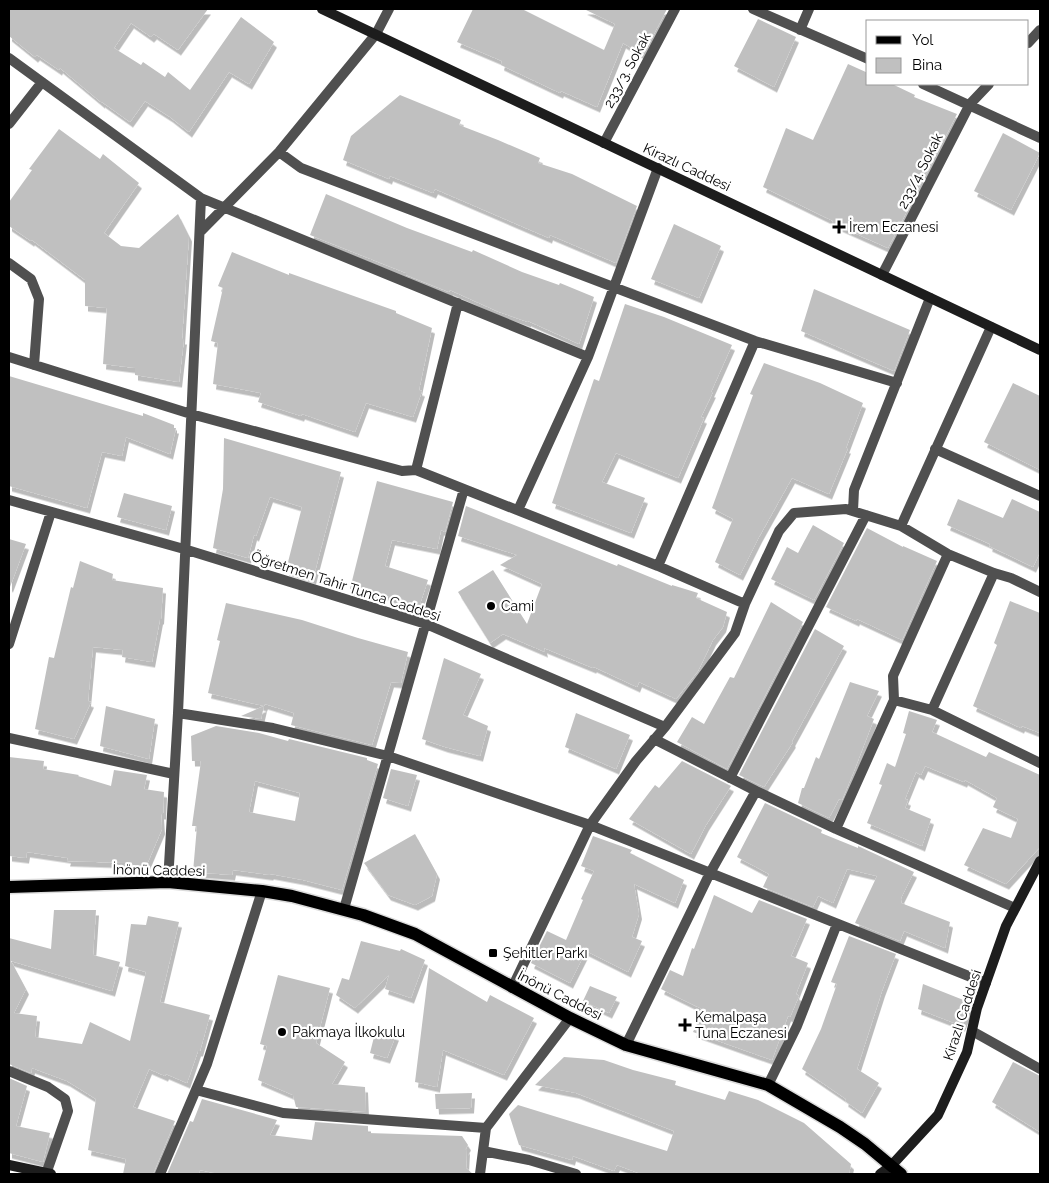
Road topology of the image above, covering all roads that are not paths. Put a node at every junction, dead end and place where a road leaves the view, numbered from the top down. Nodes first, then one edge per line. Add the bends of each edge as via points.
1 (322, 9) edge
2 (389, 9) edge
3 (675, 9) edge
4 (752, 9) edge
5 (809, 9) edge
6 (800, 30) junction
7 (1040, 30) edge
8 (376, 34) junction
9 (1029, 42) edge
10 (9, 58) edge
11 (866, 59) edge
12 (42, 82) junction
13 (925, 85) edge
14 (988, 85) edge
15 (970, 104) junction
16 (9, 124) edge
17 (1040, 138) edge
18 (604, 143) junction
19 (279, 152) junction
20 (658, 168) junction
21 (201, 198) junction
22 (223, 207) junction
23 (200, 232) junction
24 (9, 263) edge
25 (882, 275) junction
26 (614, 288) junction
27 (930, 298) junction
28 (458, 303) junction
29 (991, 327) junction
30 (754, 341) junction
31 (1040, 350) edge
32 (588, 356) junction
33 (9, 357) edge
34 (34, 364) junction
35 (897, 383) junction
36 (191, 414) junction
37 (935, 449) junction
38 (416, 470) junction
39 (464, 489) junction
40 (1040, 496) edge
41 (9, 500) edge
42 (518, 510) junction
43 (853, 511) junction
44 (51, 512) junction
45 (866, 515) junction
46 (901, 526) junction
47 (184, 549) junction
48 (948, 554) junction
49 (658, 566) junction
50 (994, 573) junction
51 (1040, 592) edge
52 (745, 604) junction
53 (426, 624) junction
54 (9, 644) edge
55 (894, 700) junction
56 (932, 710) junction
57 (178, 713) junction
58 (666, 727) junction
59 (9, 738) edge
60 (654, 739) junction
61 (388, 756) junction
62 (1040, 762) edge
63 (174, 774) junction
64 (730, 778) junction
65 (756, 791) junction
66 (590, 825) junction
67 (836, 829) junction
68 (1039, 865) edge
69 (710, 873) junction
70 (168, 882) junction
71 (9, 887) edge
72 (262, 891) junction
73 (1015, 908) junction
74 (344, 909) junction
75 (837, 924) junction
76 (986, 983) junction
77 (512, 988) junction
78 (570, 1018) junction
79 (972, 1031) junction
80 (626, 1045) junction
81 (1040, 1069) edge
82 (9, 1070) edge
83 (768, 1085) junction
84 (196, 1090) junction
85 (486, 1128) junction
86 (483, 1151) junction
87 (9, 1166) edge
88 (891, 1166) junction
89 (48, 1174) edge
90 (160, 1174) edge
91 (480, 1174) edge
92 (576, 1174) edge
93 (880, 1174) edge
94 (901, 1174) edge

1 - 8 main road, Kirazlı Caddesi
2 - 8 street
3 - 18 street, 233/3. Sokak
4 - 6 street
5 - 6 street
6 - 11 street
7 - 9 street
8 - 18 main road, Kirazlı Caddesi
8 - 19 street
10 - 12 street
12 - 16 street
12 - 21 street
13 - 15 street
14 - 15 street, 233/4. Sokak
15 - 17 street
15 - 25 street, 233/4. Sokak
18 - 20 main road, Kirazlı Caddesi
19 - 22 street
19 - 26 street via 301,168
20 - 25 main road, Kirazlı Caddesi
20 - 26 street
21 - 22 street
21 - 23 street
22 - 23 street
22 - 28 street
23 - 36 street
24 - 34 street via 31,278 39,299
25 - 27 main road, Kirazlı Caddesi
26 - 30 street
26 - 32 street
27 - 29 main road, Kirazlı Caddesi
27 - 35 street
28 - 32 street
28 - 38 street
29 - 31 main road, Kirazlı Caddesi
29 - 37 street
30 - 35 street
30 - 49 street
32 - 42 street
33 - 34 street
34 - 36 street
35 - 43 street via 854,490
36 - 38 street via 402,471
36 - 47 street
37 - 40 street
37 - 46 street
38 - 39 street
39 - 42 street
39 - 53 street
41 - 44 street, Öğretmen Tahir Tunca Caddesi
42 - 49 street
43 - 45 street
43 - 52 street via 794,513 779,531
44 - 47 street, Öğretmen Tahir Tunca Caddesi
44 - 54 street
45 - 46 street
45 - 64 street
46 - 48 street
47 - 53 street, Öğretmen Tahir Tunca Caddesi
47 - 57 street
48 - 50 street
48 - 55 street via 893,676
49 - 52 street
50 - 51 street
50 - 56 street
52 - 58 street via 735,633
53 - 58 street, Öğretmen Tahir Tunca Caddesi
53 - 61 street
55 - 56 street
55 - 67 street
56 - 62 street
57 - 61 street via 273,728
57 - 63 street
58 - 60 street
59 - 63 street
60 - 64 street
60 - 66 street
61 - 66 street
61 - 74 street
63 - 70 street
64 - 65 street
65 - 67 street
65 - 69 street
66 - 69 street
66 - 77 street
67 - 73 street
68 - 73 main road, Kirazlı Caddesi
69 - 75 street
69 - 80 street
70 - 71 main road, İnönü Caddesi
70 - 72 main road, İnönü Caddesi
72 - 74 main road, İnönü Caddesi
72 - 84 street
73 - 76 main road, Kirazlı Caddesi
74 - 77 main road, İnönü Caddesi via 415,934
75 - 76 street
75 - 83 street via 797,1026
76 - 79 main road, Kirazlı Caddesi
77 - 78 main road, İnönü Caddesi
78 - 80 main road, İnönü Caddesi
78 - 85 street
79 - 81 street
79 - 88 main road, Kirazlı Caddesi via 967,1052 938,1114
80 - 83 main road, İnönü Caddesi
82 - 89 street via 48,1087 65,1099 68,1111
83 - 88 main road, İnönü Caddesi via 840,1127
84 - 85 street via 283,1113
84 - 90 street
85 - 86 street
86 - 91 street
86 - 92 street
87 - 89 main road
88 - 93 main road, Kirazlı Caddesi
88 - 94 main road, İnönü Caddesi

